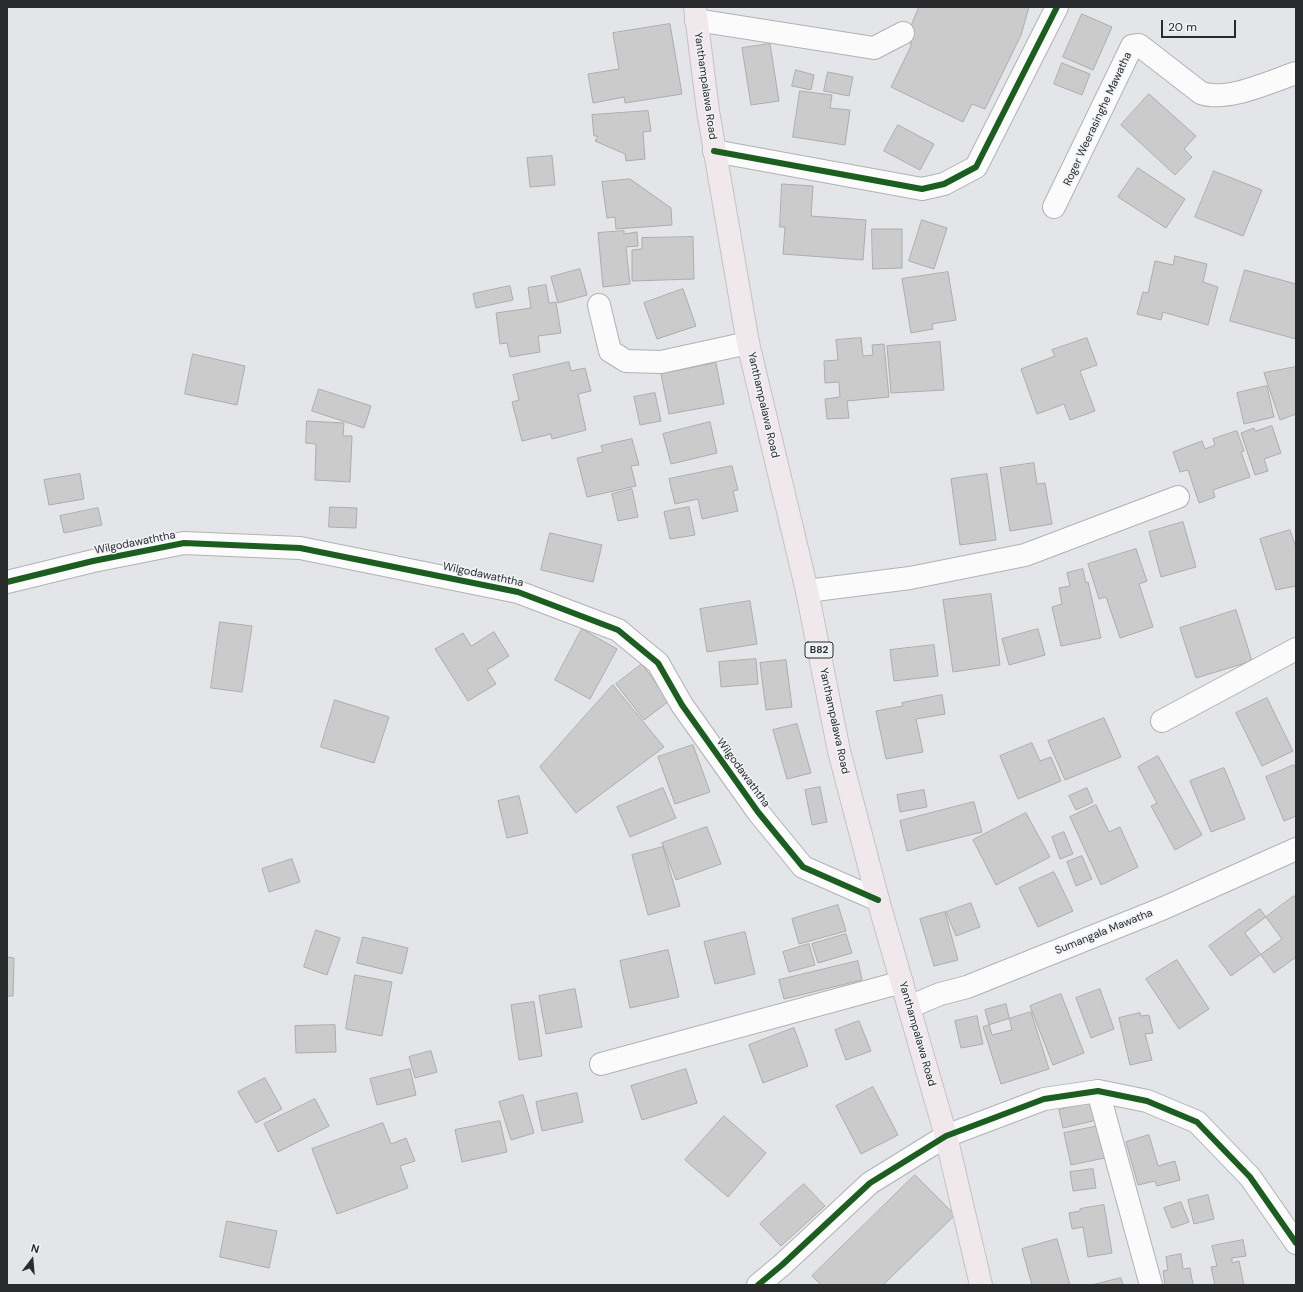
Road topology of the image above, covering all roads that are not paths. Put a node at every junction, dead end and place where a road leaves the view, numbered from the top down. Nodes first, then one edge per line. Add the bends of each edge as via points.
1 (1057, 7) edge
2 (695, 13) edge
3 (903, 33) dead end
4 (1296, 73) edge
5 (714, 151) junction
6 (1054, 207) dead end
7 (599, 305) dead end
8 (748, 344) junction
9 (1178, 497) dead end
10 (7, 582) edge
11 (807, 591) junction
12 (1296, 649) edge
13 (1162, 721) dead end
14 (1295, 852) edge
15 (878, 900) junction
16 (902, 982) junction
17 (909, 1006) junction
18 (600, 1064) dead end
19 (1098, 1091) junction
20 (946, 1136) junction
21 (1295, 1239) edge
22 (758, 1285) edge
23 (981, 1285) edge
24 (1151, 1285) edge

1 - 5 street via 976,167 944,184 922,189
2 - 3 street via 874,48
2 - 5 main road, Yanthampalawa Road / B82
4 - 6 street, Roger Weerasinghe Mawatha via 1227,96 1211,97 1201,93 1139,45 1132,46
5 - 8 main road, Yanthampalawa Road / B82
7 - 8 street via 610,351 626,361 661,362
8 - 11 main road, Yanthampalawa Road / B82
9 - 11 street via 1025,555 910,578
10 - 15 street, Wilgodawaththa via 184,543 300,548 518,592 618,630 658,663 682,704 754,805 803,867
11 - 15 main road, Yanthampalawa Road / B82 via 839,751
12 - 13 street
14 - 17 street, Sumangala Mawatha via 967,987
15 - 16 main road, Yanthampalawa Road / B82
16 - 17 main road, Yanthampalawa Road / B82
16 - 18 street
17 - 20 main road, Yanthampalawa Road / B82
19 - 20 street via 1044,1099
19 - 21 street via 1147,1101 1197,1122 1250,1177
19 - 24 street
20 - 22 street via 870,1183
20 - 23 main road, Yanthampalawa Road / B82

